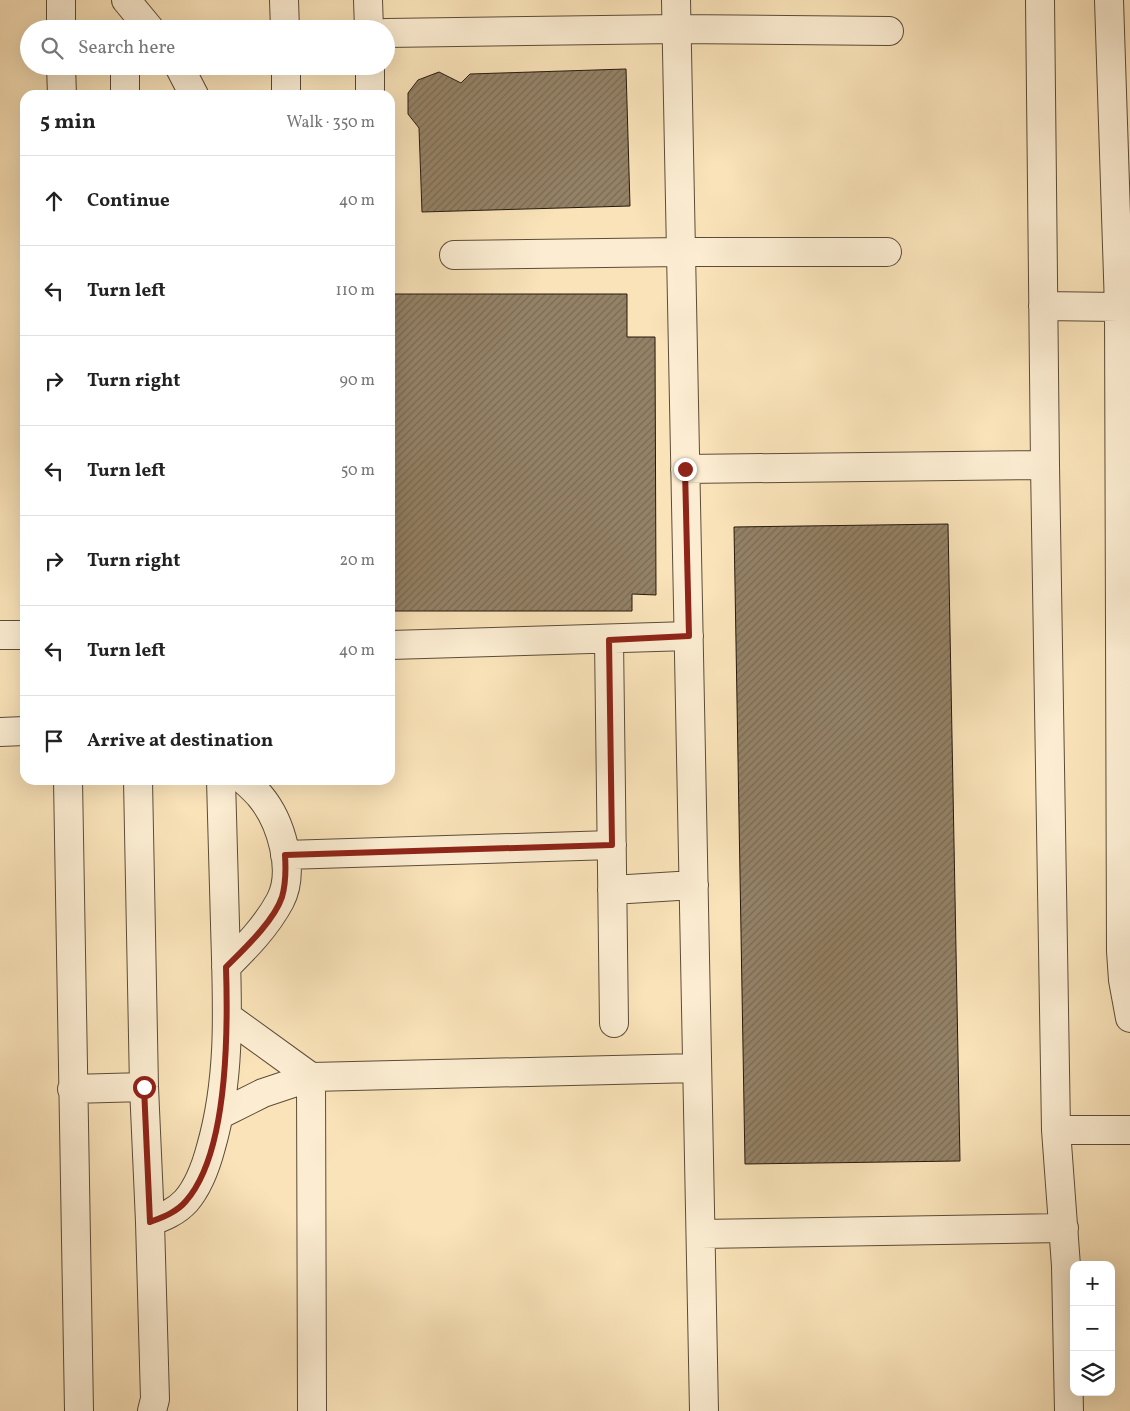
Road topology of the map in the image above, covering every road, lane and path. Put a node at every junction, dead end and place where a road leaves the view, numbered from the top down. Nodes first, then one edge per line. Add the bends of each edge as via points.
1 (61, 0) edge
2 (125, 0) edge
3 (284, 0) edge
4 (368, 0) edge
5 (676, 0) edge
6 (1040, 0) edge
7 (1109, 0) edge
8 (61, 20) edge
9 (124, 20) edge
10 (142, 20) edge
11 (285, 20) edge
12 (369, 20) edge
13 (677, 29) junction
14 (889, 31) dead end
15 (395, 33) edge
16 (1120, 69) edge
17 (61, 75) edge
18 (125, 75) edge
19 (184, 75) edge
20 (286, 75) edge
21 (370, 75) edge
22 (62, 90) edge
23 (125, 90) edge
24 (191, 90) edge
25 (286, 90) edge
26 (370, 90) edge
27 (681, 252) junction
28 (887, 252) dead end
29 (454, 255) dead end
30 (1043, 306) junction
31 (1119, 307) junction
32 (1045, 465) junction
33 (685, 469) junction
34 (0, 635) edge
35 (20, 635) edge
36 (689, 636) junction
37 (609, 640) junction
38 (395, 644) edge
39 (20, 731) edge
40 (0, 732) edge
41 (1125, 754) edge
42 (68, 785) edge
43 (138, 785) edge
44 (221, 785) edge
45 (249, 785) edge
46 (612, 845) junction
47 (285, 855) junction
48 (694, 885) junction
49 (612, 890) junction
50 (226, 967) junction
51 (228, 1017) junction
52 (1130, 1018) edge
53 (614, 1023) dead end
54 (698, 1068) junction
55 (311, 1077) junction
56 (144, 1087) junction
57 (72, 1089) junction
58 (219, 1115) junction
59 (1056, 1130) junction
60 (1130, 1130) edge
61 (150, 1222) junction
62 (1064, 1228) junction
63 (701, 1234) junction
64 (155, 1407) edge
65 (79, 1411) edge
66 (312, 1411) edge
67 (704, 1411) edge
68 (1069, 1411) edge

1 - 8 lane
2 - 9 lane
2 - 10 lane
3 - 11 lane
4 - 12 lane
5 - 13 lane
6 - 30 lane
7 - 16 lane
13 - 14 lane
13 - 15 lane
13 - 27 lane
16 - 31 lane
17 - 22 lane
18 - 23 lane
19 - 24 lane
20 - 25 lane
21 - 26 lane
27 - 28 lane
27 - 29 lane
27 - 33 lane
30 - 31 lane
30 - 32 lane
31 - 41 lane
32 - 33 lane
32 - 59 lane
33 - 36 lane
34 - 35 lane
36 - 37 lane
36 - 48 lane
37 - 38 lane
37 - 46 lane
39 - 40 lane
41 - 52 lane via 1121,951
42 - 57 lane
43 - 56 lane
44 - 50 lane
45 - 47 lane via 272,814 281,834
46 - 47 lane
46 - 49 lane
47 - 50 lane via 286,876 281,899 268,922
48 - 49 lane
48 - 54 lane
49 - 53 lane
50 - 51 lane
51 - 55 lane
51 - 58 lane
54 - 55 lane
54 - 63 lane
55 - 58 lane via 264,1092
55 - 66 lane
56 - 57 lane
56 - 61 lane
57 - 65 lane
58 - 61 lane via 206,1167 198,1184 186,1201 170,1214
59 - 60 lane
59 - 62 lane
61 - 64 lane
62 - 63 lane
62 - 68 lane
63 - 67 lane

